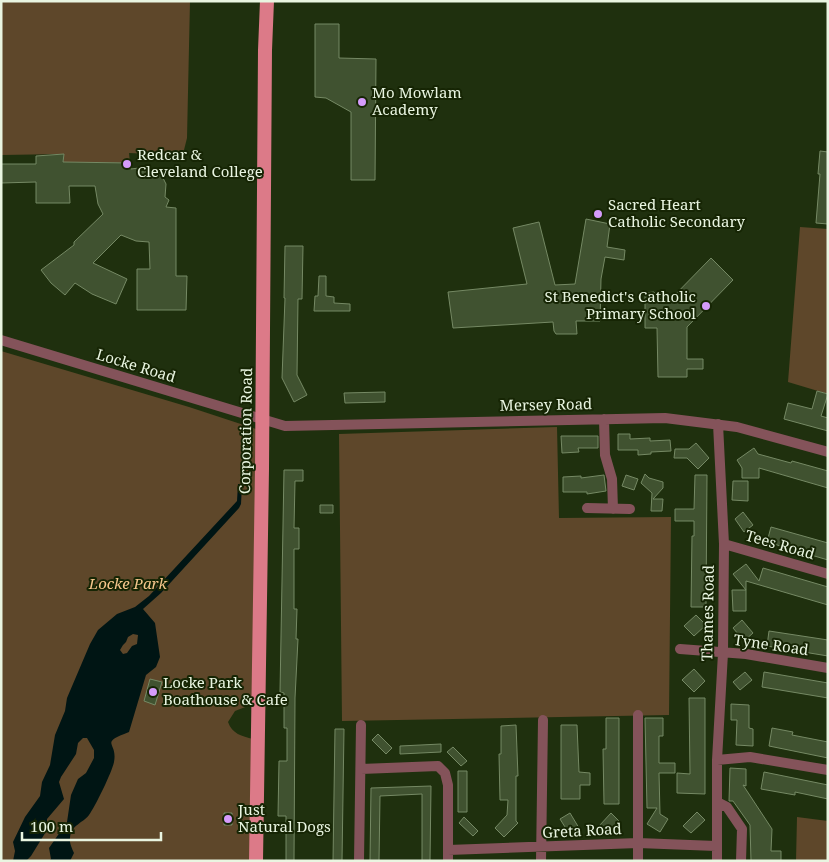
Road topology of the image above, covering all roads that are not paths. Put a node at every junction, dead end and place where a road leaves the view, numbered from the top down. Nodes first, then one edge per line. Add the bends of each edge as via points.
1 (267, 1) edge
2 (1, 340) edge
3 (604, 419) junction
4 (262, 420) junction
5 (718, 424) junction
6 (828, 452) edge
7 (587, 508) dead end
8 (613, 509) junction
9 (630, 509) dead end
10 (724, 544) junction
11 (828, 574) edge
12 (680, 650) dead end
13 (723, 653) junction
14 (828, 668) edge
15 (638, 715) dead end
16 (543, 720) dead end
17 (361, 725) dead end
18 (717, 760) junction
19 (361, 769) junction
20 (828, 770) edge
21 (716, 802) junction
22 (638, 843) junction
23 (716, 846) junction
24 (542, 848) junction
25 (448, 856) edge
26 (256, 861) edge
27 (360, 861) edge
28 (541, 861) edge
29 (638, 861) edge
30 (716, 861) edge
31 (741, 861) edge

1 - 4 main road, Corporation Road
2 - 4 street, Locke Road
3 - 4 street, Mersey Road via 285,426
3 - 5 street, Mersey Road via 665,418
3 - 8 street via 605,455 612,480
4 - 26 main road, Corporation Road
5 - 6 street, Mersey Road
5 - 10 street, Thames Road
7 - 8 street
8 - 9 street
10 - 11 street, Tees Road
10 - 13 street, Thames Road
12 - 13 street, Tyne Road
13 - 14 street, Tyne Road
13 - 18 street, Thames Road
15 - 22 street
16 - 24 street
17 - 19 street
18 - 20 street via 750,757
18 - 21 street, Thames Road
19 - 25 street via 438,766 445,773 448,785
19 - 27 street
21 - 23 street, Thames Road
21 - 31 street via 727,807 742,829
22 - 23 street, Greta Road
22 - 24 street, Greta Road
22 - 29 street
23 - 30 street, Thames Road
24 - 25 street, Greta Road
24 - 28 street

